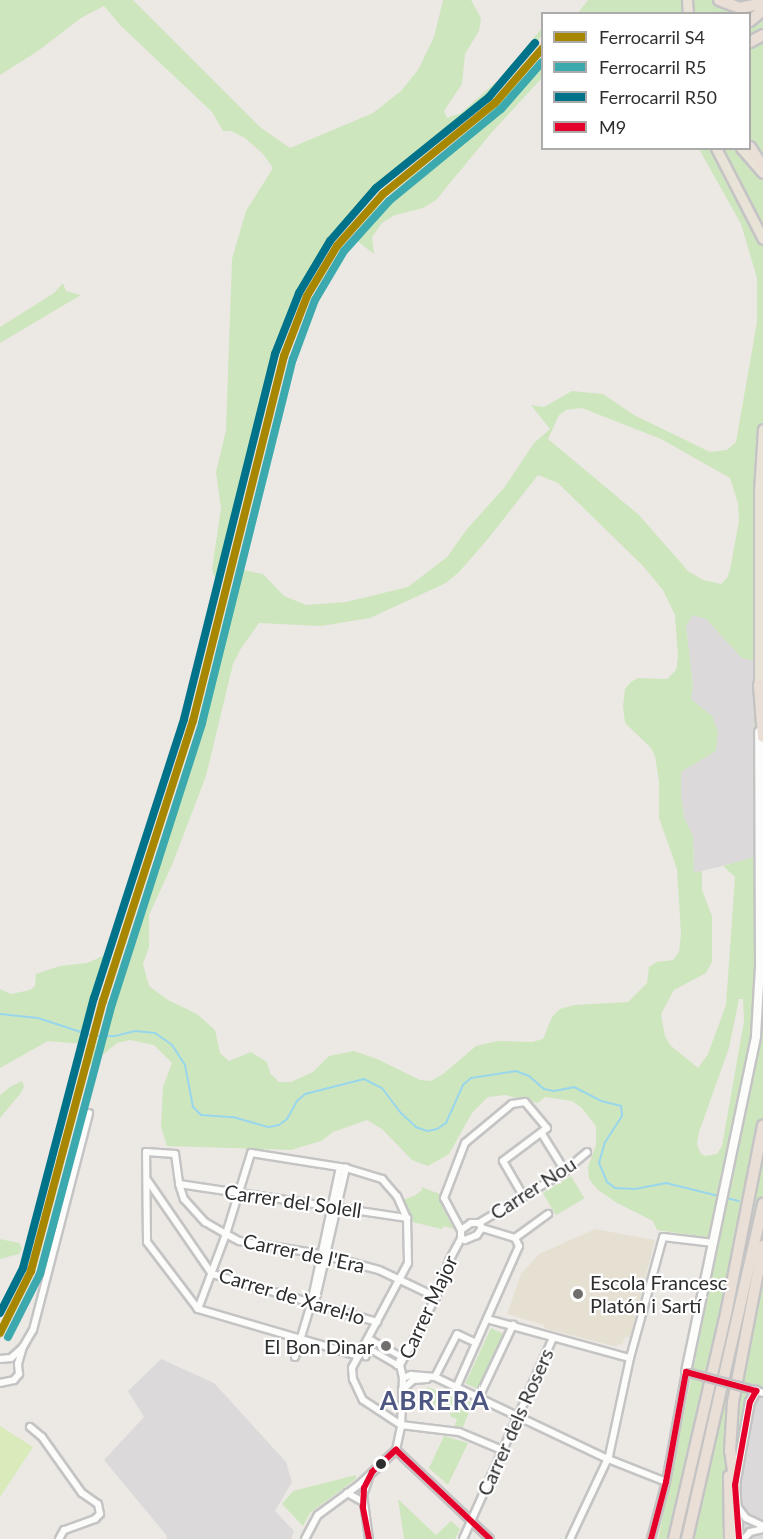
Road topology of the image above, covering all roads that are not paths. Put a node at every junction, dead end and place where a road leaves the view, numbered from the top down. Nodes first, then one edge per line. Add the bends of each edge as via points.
1 (719, 0) edge
2 (763, 3) edge
3 (763, 10) edge
4 (751, 20) edge
5 (751, 141) edge
6 (751, 149) edge
7 (717, 150) edge
8 (743, 150) edge
9 (763, 159) edge
10 (763, 167) edge
11 (763, 173) edge
12 (763, 239) edge
13 (763, 429) edge
14 (759, 686) junction
15 (763, 737) edge
16 (89, 1113) dead end
17 (763, 1126) edge
18 (542, 1134) junction
19 (587, 1152) dead end
20 (343, 1167) junction
21 (565, 1171) junction
22 (147, 1181) junction
23 (178, 1184) junction
24 (239, 1194) junction
25 (523, 1195) junction
26 (763, 1204) edge
27 (334, 1208) junction
28 (548, 1214) dead end
29 (407, 1218) junction
30 (481, 1226) junction
31 (529, 1228) junction
32 (226, 1234) junction
33 (461, 1234) junction
34 (515, 1239) junction
35 (714, 1244) junction
36 (519, 1246) junction
37 (763, 1246) edge
38 (323, 1255) junction
39 (212, 1274) junction
40 (399, 1280) junction
41 (436, 1298) junction
42 (312, 1303) junction
43 (198, 1309) junction
44 (487, 1319) junction
45 (377, 1322) junction
46 (513, 1325) junction
47 (553, 1338) junction
48 (301, 1339) junction
49 (476, 1343) junction
50 (23, 1347) junction
51 (359, 1356) junction
52 (295, 1357) dead end
53 (630, 1358) junction
54 (4, 1359) edge
55 (18, 1364) junction
56 (397, 1365) joint
57 (688, 1373) junction
58 (0, 1377) edge
59 (435, 1377) junction
60 (403, 1378) junction
61 (413, 1380) junction
62 (4, 1382) edge
63 (445, 1382) junction
64 (457, 1386) junction
65 (402, 1390) junction
66 (759, 1392) edge
67 (479, 1397) junction
68 (518, 1416) junction
69 (401, 1425) junction
70 (30, 1427) dead end
71 (396, 1450) junction
72 (502, 1450) junction
73 (730, 1451) junction
74 (608, 1459) junction
75 (372, 1472) junction
76 (666, 1482) junction
77 (735, 1485) junction
78 (347, 1493) junction
79 (363, 1502) junction
80 (737, 1506) junction
81 (681, 1508) junction
82 (470, 1520) junction
83 (763, 1528) edge
84 (58, 1539) edge
85 (305, 1539) edge
86 (369, 1539) edge
87 (463, 1539) edge
88 (490, 1539) edge
89 (570, 1539) edge
90 (651, 1539) edge
91 (668, 1539) edge
92 (674, 1539) edge
93 (687, 1539) edge
94 (730, 1539) edge
95 (739, 1539) edge
96 (744, 1539) edge

1 - 2 highway via 740,8
3 - 4 highway
5 - 9 highway
6 - 10 highway
7 - 12 highway
8 - 11 highway
13 - 14 highway via 759,491
14 - 15 highway
14 - 35 street via 758,1023
16 - 50 street via 33,1330
17 - 81 highway via 726,1314
18 - 21 street
18 - 25 street via 503,1161
18 - 33 street via 547,1128 525,1102 512,1104 465,1143 444,1198
19 - 21 street, Carrer Nou
20 - 24 street via 251,1154
20 - 27 street
20 - 29 street via 382,1179 397,1196
21 - 25 street, Carrer Nou
22 - 23 street, Carrer de l'Era via 146,1152 173,1154
22 - 39 street, Carrer de Xarel·lo
22 - 43 street via 147,1242
23 - 24 street, Carrer del Solell
23 - 32 street, Carrer de l'Era via 184,1198 205,1222
24 - 27 street, Carrer del Solell
24 - 32 street
25 - 30 street, Carrer Nou
26 - 93 highway
27 - 29 street, Carrer del Solell
27 - 38 street
28 - 31 street
29 - 40 street via 408,1263
30 - 33 street via 471,1222
30 - 33 street via 471,1239
30 - 34 street
31 - 34 street
31 - 36 street
32 - 38 street, Carrer de l'Era via 239,1240
32 - 39 street
33 - 41 street, Carrer Major
34 - 36 street
35 - 53 street via 663,1237
35 - 57 street
36 - 44 street
37 - 73 highway via 733,1402
38 - 40 street, Carrer de l'Era via 379,1270
38 - 42 street
39 - 42 street, Carrer de Xarel·lo
39 - 43 street
40 - 41 street, Carrer de l'Era
40 - 45 street
41 - 60 street, Carrer Major via 400,1365
42 - 45 street, Carrer de Xarel·lo
42 - 48 street
43 - 48 street
44 - 46 street
44 - 49 street
45 - 51 street
46 - 47 street
46 - 67 street
47 - 53 street
47 - 68 street, Carrer dels Rosers
48 - 51 street
48 - 52 street
49 - 59 street via 457,1334
49 - 64 street
50 - 54 street
50 - 55 street
51 - 69 street via 352,1368 353,1379 363,1400
53 - 74 street
54 - 55 street
55 - 62 street via 19,1374
56 - 56 street via 401,1356 372,1340 364,1354 369,1350
57 - 66 street, bridge
57 - 76 street
58 - 62 street
59 - 60 street
59 - 63 street
60 - 61 street
60 - 65 street, Carrer Major
61 - 63 street
61 - 65 street
63 - 64 street
64 - 67 street
65 - 69 street, Carrer Major
66 - 77 street via 750,1402
67 - 68 street
68 - 72 street, Carrer dels Rosers
68 - 74 street
69 - 71 street, Carrer Major
69 - 72 street via 459,1432
70 - 84 street via 42,1437 82,1493 98,1504 100,1514 64,1530
71 - 75 street
71 - 82 street
72 - 82 street, Carrer dels Rosers
73 - 77 highway
73 - 94 highway
74 - 76 street
74 - 89 street
75 - 78 street
75 - 79 street via 364,1488
76 - 90 street
77 - 80 street
78 - 79 street
78 - 85 street via 318,1515
79 - 86 street
80 - 83 street via 746,1518
80 - 95 street
81 - 91 highway
81 - 92 highway
82 - 87 street, Carrer dels Rosers
82 - 88 street
83 - 96 street via 750,1532

